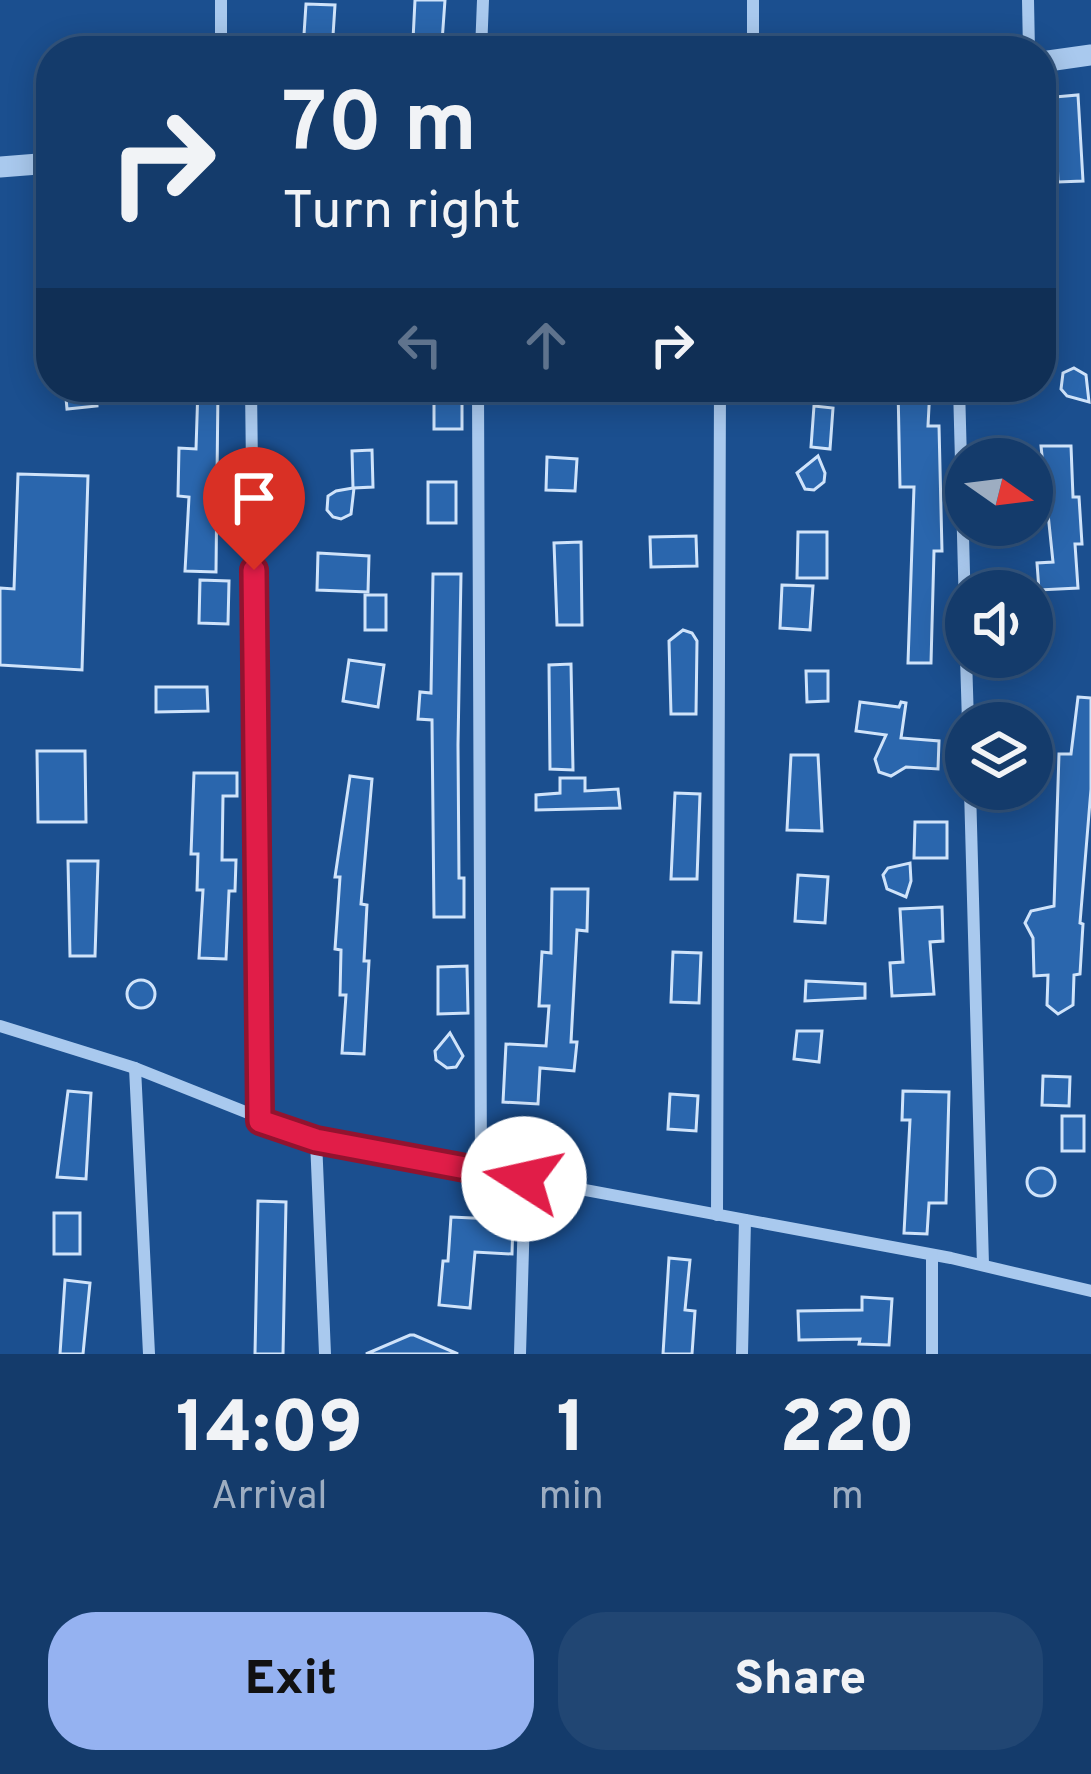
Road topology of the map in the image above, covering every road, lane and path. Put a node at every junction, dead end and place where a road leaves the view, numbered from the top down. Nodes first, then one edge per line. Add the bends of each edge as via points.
1 (221, 0) edge
2 (483, 0) edge
3 (753, 0) edge
4 (1028, 0) edge
5 (221, 36) edge
6 (482, 36) edge
7 (753, 36) edge
8 (1029, 36) edge
9 (1091, 55) edge
10 (1056, 60) edge
11 (36, 164) edge
12 (0, 167) edge
13 (251, 402) edge
14 (478, 402) edge
15 (720, 402) edge
16 (959, 402) edge
17 (964, 570) edge
18 (971, 810) edge
19 (0, 1026) edge
20 (136, 1068) junction
21 (260, 1121) junction
22 (316, 1140) junction
23 (481, 1171) junction
24 (524, 1179) junction
25 (717, 1214) junction
26 (745, 1220) junction
27 (932, 1255) junction
28 (982, 1265) junction
29 (1091, 1291) edge
30 (149, 1354) edge
31 (325, 1354) edge
32 (520, 1354) edge
33 (742, 1354) edge
34 (932, 1354) edge

1 - 5 street
2 - 6 street
3 - 7 street
4 - 8 street
9 - 10 street
11 - 12 street
13 - 21 street
14 - 23 street
15 - 25 street
16 - 17 street
18 - 28 street
19 - 20 street
20 - 21 street
20 - 30 street
21 - 22 street
22 - 23 street
22 - 31 street
23 - 24 street
24 - 25 street
24 - 32 street
25 - 26 street
26 - 27 street
26 - 33 street
27 - 28 street
27 - 34 street
28 - 29 street

